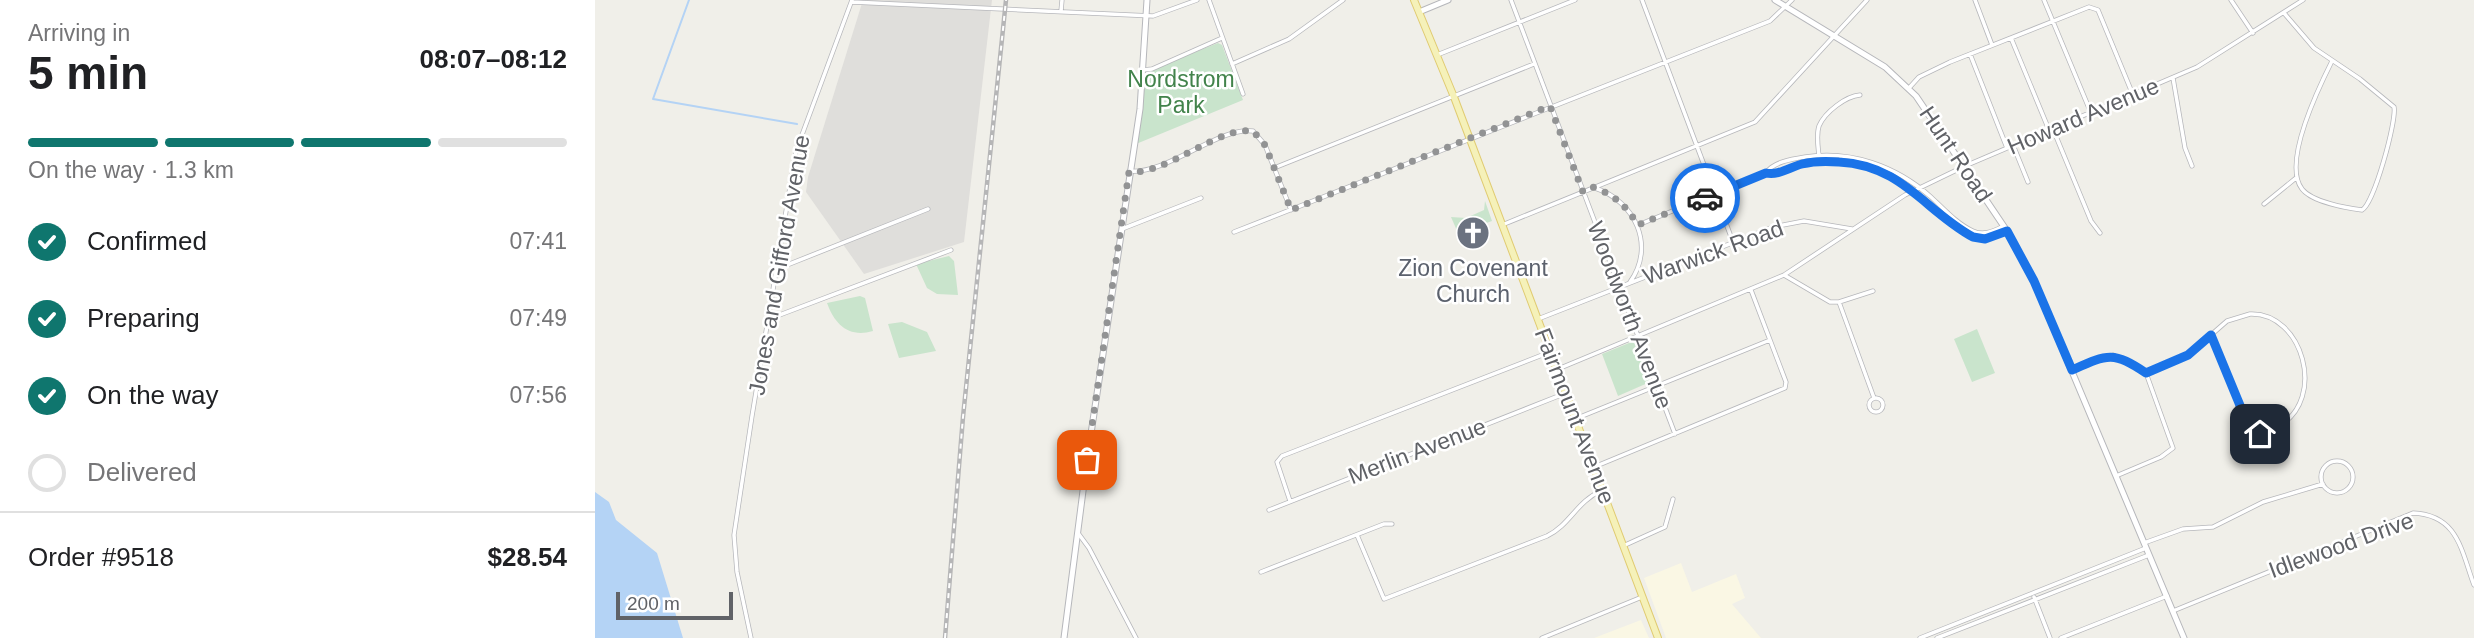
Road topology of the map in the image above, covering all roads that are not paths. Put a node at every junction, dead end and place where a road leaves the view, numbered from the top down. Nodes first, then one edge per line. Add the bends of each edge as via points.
1 (1062, 0) edge
2 (1147, 0) edge
3 (1197, 0) edge
4 (1209, 0) edge
5 (1343, 0) edge
6 (1414, 0) edge
7 (1448, 0) edge
8 (1511, 0) edge
9 (1575, 0) edge
10 (1642, 0) edge
11 (1775, 0) edge
12 (1792, 0) edge
13 (1867, 0) edge
14 (1975, 0) edge
15 (2044, 0) edge
16 (2231, 0) edge
17 (2292, 0) edge
18 (2303, 0) edge
19 (852, 1) edge
20 (2296, 5) junction
21 (1786, 6) junction
22 (1061, 11) junction
23 (1419, 12) junction
24 (2284, 13) junction
25 (1146, 16) junction
26 (1519, 22) junction
27 (2052, 22) junction
28 (2253, 33) junction
29 (1834, 35) junction
30 (1222, 38) junction
31 (2011, 38) junction
32 (1992, 45) junction
33 (1970, 54) junction
34 (1437, 55) junction
35 (1663, 61) junction
36 (2332, 61) junction
37 (1232, 64) junction
38 (1534, 64) junction
39 (1143, 70) junction
40 (2173, 78) junction
41 (1909, 88) junction
42 (1243, 94) dead end
43 (1860, 95) dead end
44 (2133, 95) junction
45 (1454, 97) junction
46 (1550, 106) junction
47 (2091, 113) junction
48 (2051, 130) junction
49 (1469, 139) junction
50 (2013, 145) junction
51 (1695, 146) junction
52 (2007, 148) junction
53 (1819, 156) junction
54 (1965, 166) junction
55 (2192, 166) dead end
56 (1274, 168) junction
57 (1129, 172) junction
58 (1766, 173) junction
59 (2296, 178) junction
60 (2028, 182) dead end
61 (1593, 187) junction
62 (1920, 188) junction
63 (1914, 190) junction
64 (1583, 192) junction
65 (1714, 194) junction
66 (1201, 198) dead end
67 (2264, 204) dead end
68 (928, 209) dead end
69 (1291, 210) junction
70 (1501, 225) junction
71 (1638, 225) junction
72 (1852, 229) junction
73 (2005, 229) junction
74 (1120, 230) junction
75 (1234, 232) dead end
76 (2100, 233) dead end
77 (1733, 243) junction
78 (951, 250) dead end
79 (777, 269) junction
80 (1784, 275) junction
81 (1630, 282) junction
82 (1619, 287) junction
83 (1751, 290) junction
84 (1873, 291) dead end
85 (1839, 303) junction
86 (769, 319) junction
87 (1538, 319) junction
88 (2211, 335) junction
89 (1637, 336) junction
90 (1770, 340) junction
91 (1550, 351) junction
92 (1557, 369) junction
93 (2072, 370) junction
94 (2146, 373) junction
95 (1656, 385) junction
96 (1566, 393) junction
97 (1874, 398) dead end
98 (1575, 419) junction
99 (1675, 434) junction
100 (1594, 467) junction
101 (2116, 476) junction
102 (2323, 484) junction
103 (1603, 490) junction
104 (1673, 499) dead end
105 (1290, 501) junction
106 (1269, 510) dead end
107 (1392, 524) dead end
108 (1078, 533) junction
109 (1357, 535) junction
110 (1623, 546) junction
111 (2146, 549) junction
112 (1261, 572) dead end
113 (2474, 585) edge
114 (2034, 596) junction
115 (2167, 596) junction
116 (1643, 597) junction
117 (2173, 611) junction
118 (751, 638) edge
119 (1064, 638) edge
120 (1136, 638) edge
121 (1542, 638) edge
122 (1658, 638) edge
123 (1920, 638) edge
124 (1937, 638) edge
125 (2050, 638) edge
126 (2061, 638) edge
127 (2184, 638) edge

1 - 22 street
2 - 25 street
3 - 25 street
4 - 30 street
5 - 37 street via 1289,39
6 - 23 main road, Fairmount Avenue
7 - 23 street
8 - 26 street, Woodworth Avenue
9 - 26 street
10 - 35 street
11 - 21 street, Hunt Road
12 - 21 street
13 - 29 street
14 - 32 street
15 - 27 street
16 - 28 street
17 - 20 street
18 - 20 street, Howard Avenue
19 - 22 street
19 - 79 street, Jones and Gifford Avenue via 796,151
20 - 24 street, Howard Avenue
21 - 29 street, Hunt Road
21 - 35 street via 1770,20
22 - 25 street
23 - 34 main road, Fairmount Avenue
24 - 28 street, Howard Avenue
24 - 36 street via 2308,43
25 - 39 street
26 - 34 street
26 - 38 street, Woodworth Avenue
27 - 31 street
27 - 44 street via 2095,8
27 - 47 street
28 - 40 street, Howard Avenue
29 - 41 street, Hunt Road
29 - 51 street via 1755,122
30 - 37 street
30 - 39 street
31 - 32 street
31 - 48 street
32 - 33 street
33 - 41 street via 1919,77
33 - 52 street
34 - 45 main road, Fairmount Avenue
35 - 46 street
35 - 51 street
36 - 59 street via 2315,95
36 - 59 street via 2394,107 2375,188 2370,204 2360,210 2308,195
37 - 42 street
38 - 45 street
38 - 46 street, Woodworth Avenue
39 - 57 street
40 - 44 street, Howard Avenue
40 - 55 street
41 - 54 street, Hunt Road
43 - 53 street via 1849,97 1823,120 1818,132
44 - 47 street, Howard Avenue
45 - 49 main road, Fairmount Avenue
45 - 56 street
46 - 49 street
46 - 64 street, Woodworth Avenue
47 - 48 street, Howard Avenue
48 - 50 street, Howard Avenue
48 - 76 street
49 - 69 street
49 - 70 main road, Fairmount Avenue
50 - 52 street, Howard Avenue
50 - 60 street
51 - 61 street
51 - 65 street
52 - 54 street, Howard Avenue
53 - 58 street via 1787,161
53 - 62 street via 1870,162
54 - 62 street, Howard Avenue
54 - 73 street, Hunt Road
56 - 57 street via 1253,131 1228,136 1148,170
56 - 69 street
57 - 74 street
58 - 63 street via 1773,175 1805,163 1849,163 1883,172
58 - 65 street
59 - 67 street
61 - 64 street
61 - 71 street via 1625,205
62 - 63 street, Howard Avenue
62 - 73 street via 1973,231
63 - 72 street, Howard Avenue
63 - 73 street via 1973,237 1985,239
64 - 70 street
64 - 82 street, Woodworth Avenue
65 - 71 street
65 - 77 street
66 - 74 street
68 - 79 street
69 - 75 street
70 - 87 main road, Fairmount Avenue
71 - 81 street via 1641,252
72 - 77 street, Warwick Road via 1789,222
72 - 80 street, Howard Avenue
73 - 93 street, Hunt Road via 2034,281
74 - 108 street
77 - 81 street, Warwick Road
78 - 86 street
79 - 86 street, Jones and Gifford Avenue
80 - 83 street, Howard Avenue
80 - 85 street via 1815,295
81 - 82 street, Warwick Road
82 - 87 street, Warwick Road
82 - 89 street, Woodworth Avenue
83 - 89 street, Howard Avenue
83 - 90 street
84 - 85 street
85 - 97 street
86 - 118 street, Jones and Gifford Avenue via 734,537
87 - 91 main road, Fairmount Avenue
88 - 88 street via 2227,321 2246,314 2270,315 2281,324 2300,353 2307,379 2303,402 2285,423 2260,434 2251,428
88 - 94 street via 2188,355
89 - 92 street, Howard Avenue
89 - 95 street, Woodworth Avenue
90 - 95 street
90 - 99 street via 1786,387
91 - 92 main road, Fairmount Avenue
91 - 105 street via 1278,459
92 - 96 main road, Fairmount Avenue
93 - 94 street via 2113,355
93 - 101 street, Hunt Road
94 - 101 street via 2173,448
95 - 98 street
95 - 99 street, Woodworth Avenue
96 - 98 main road, Fairmount Avenue
96 - 105 street, Merlin Avenue
98 - 100 main road, Fairmount Avenue
99 - 100 street
100 - 103 main road, Fairmount Avenue
101 - 111 street, Hunt Road
102 - 102 street via 2340,492 2349,487 2351,472 2340,461 2330,462 2321,474
102 - 111 street via 2263,502 2213,527 2183,529
103 - 109 street via 1583,500 1567,522 1547,536 1384,599
103 - 110 main road, Fairmount Avenue
104 - 110 street via 1665,527
105 - 106 street, Merlin Avenue
107 - 109 street
108 - 119 street
108 - 120 street
109 - 112 street
110 - 116 main road, Fairmount Avenue
111 - 114 street
111 - 115 street, Hunt Road
113 - 117 street, Idlewood Drive via 2453,530 2444,522 2413,513
114 - 123 street
114 - 124 street
114 - 125 street
115 - 117 street, Hunt Road
115 - 126 street
116 - 121 street
116 - 122 main road, Fairmount Avenue
117 - 127 street, Hunt Road

